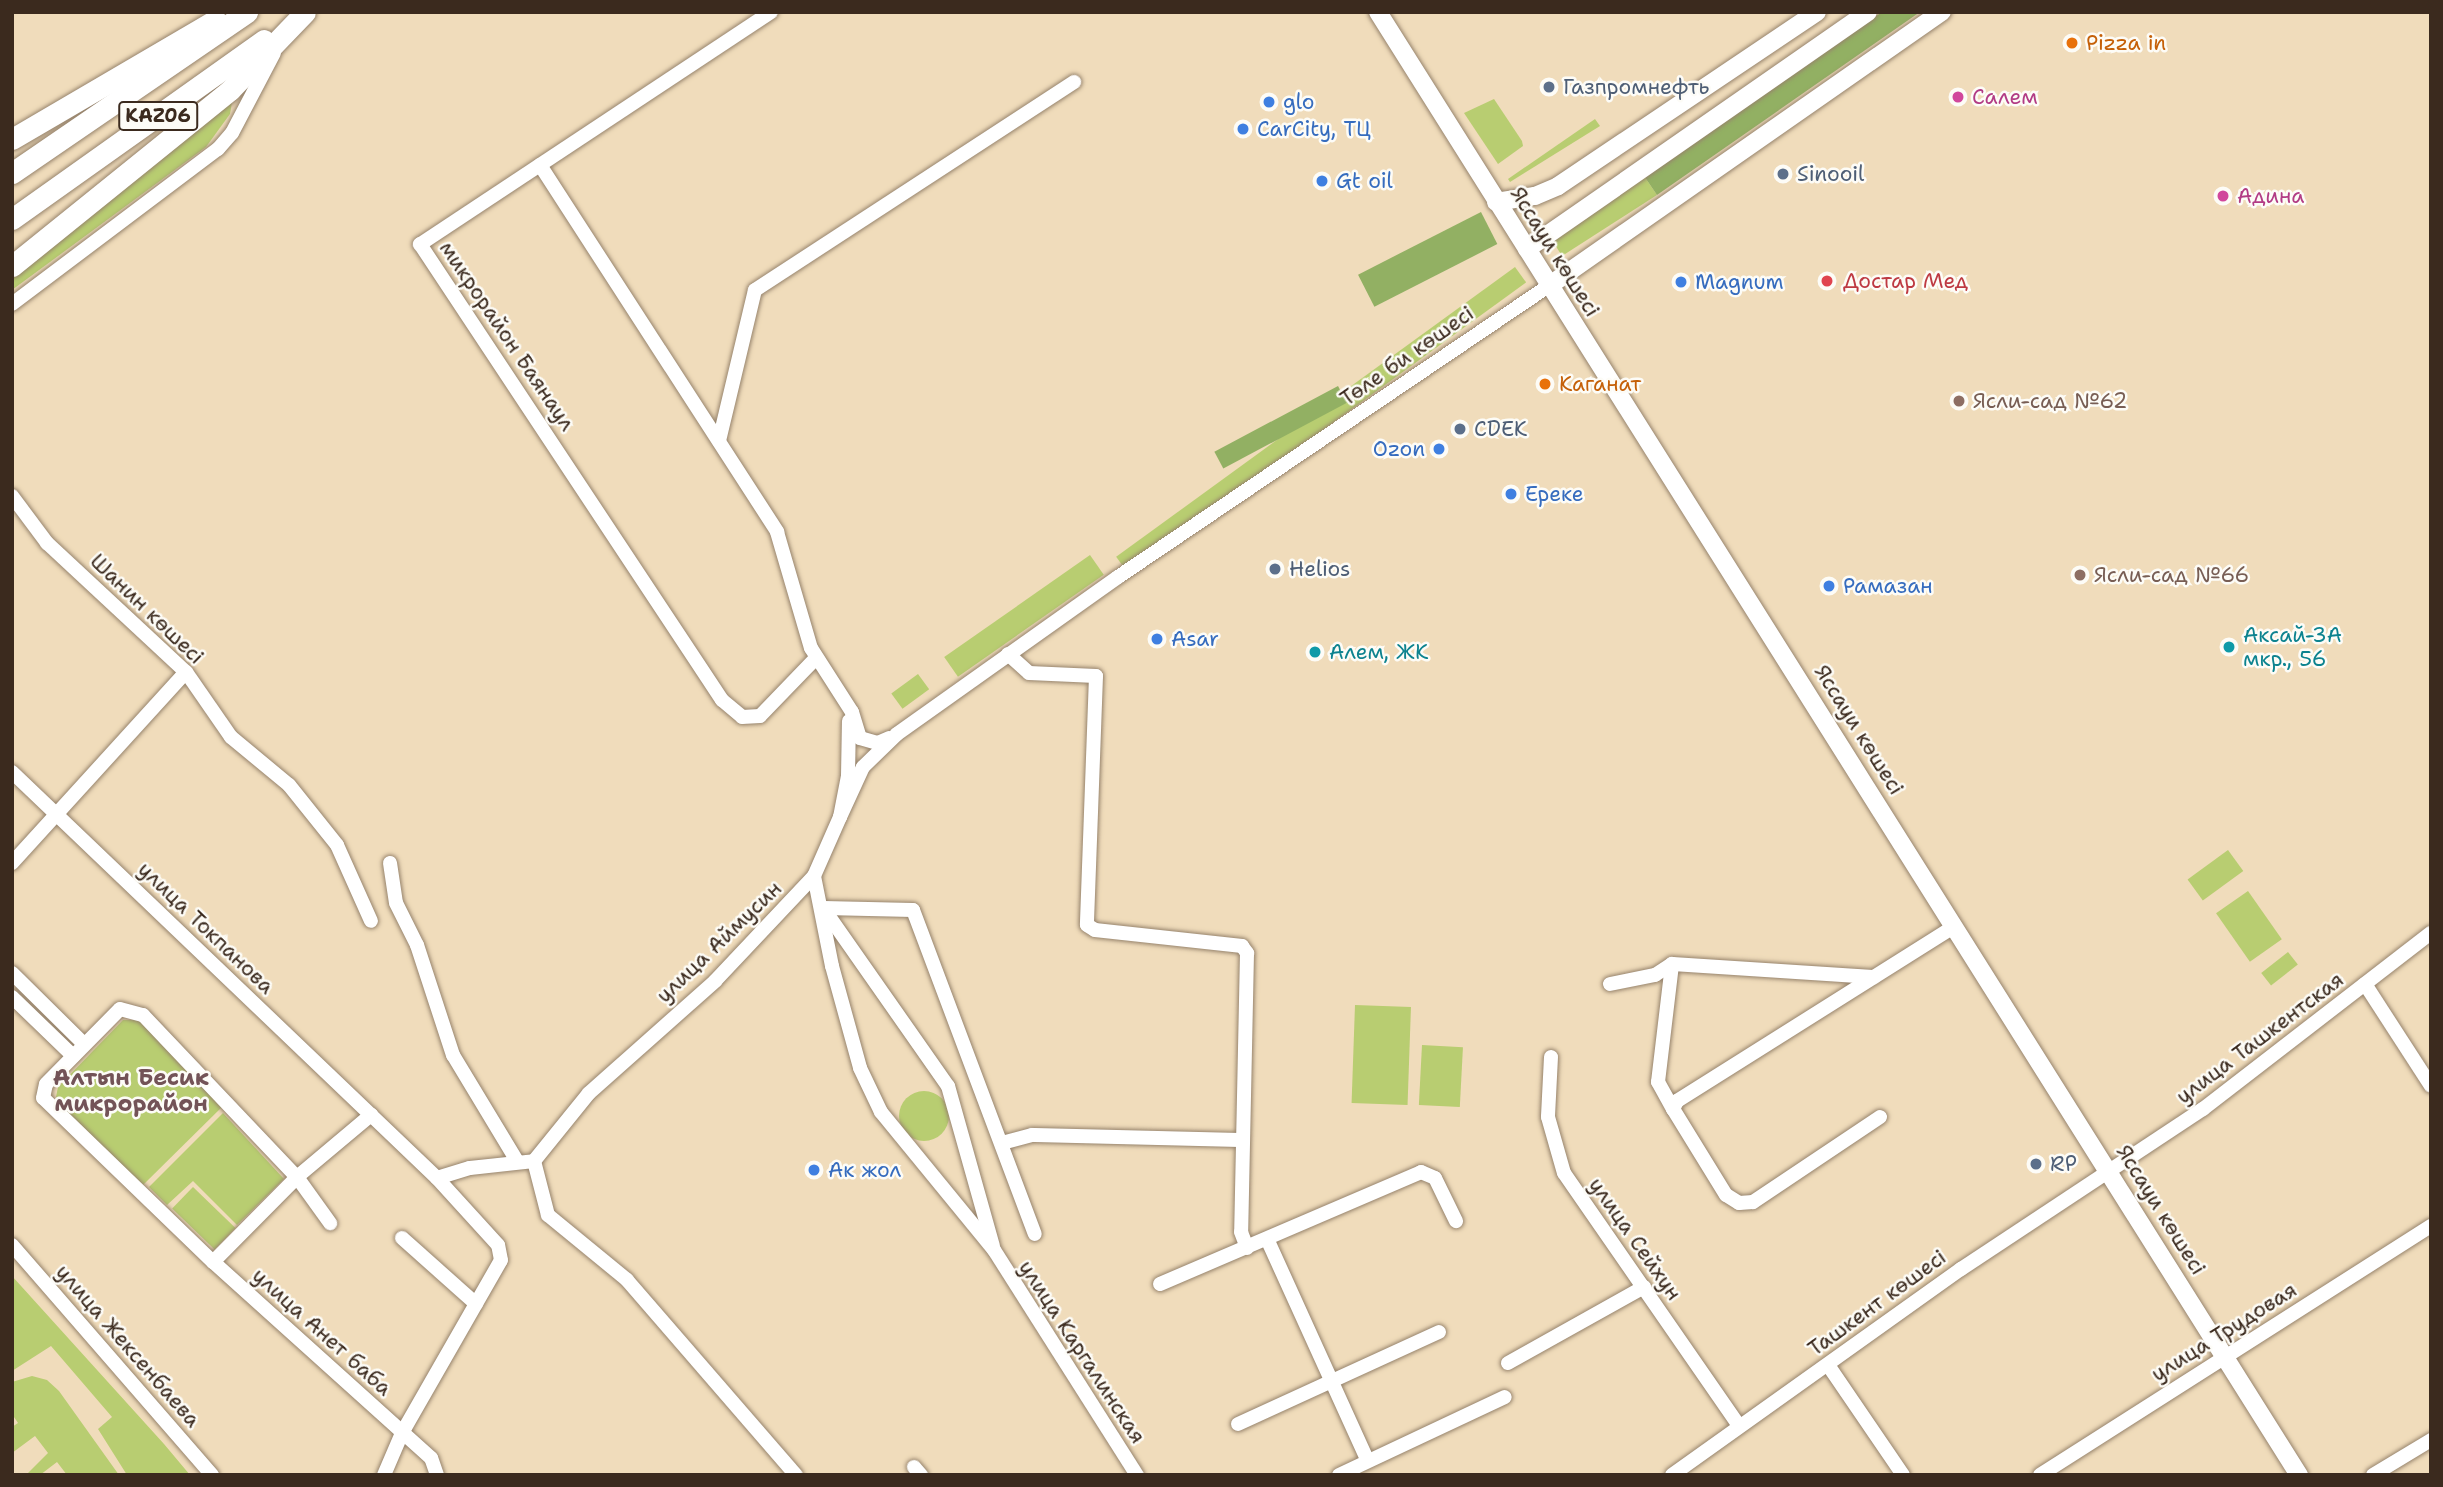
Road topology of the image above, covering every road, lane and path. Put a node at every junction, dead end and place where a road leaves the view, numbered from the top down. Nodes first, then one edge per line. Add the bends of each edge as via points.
1 (231, 12) edge
2 (247, 12) edge
3 (304, 12) edge
4 (771, 12) edge
5 (1817, 12) edge
6 (1868, 12) edge
7 (1942, 12) edge
8 (1382, 14) edge
9 (284, 34) junction
10 (1074, 82) dead end
11 (12, 139) edge
12 (540, 165) junction
13 (12, 173) edge
14 (1496, 202) junction
15 (12, 219) edge
16 (1527, 249) junction
17 (12, 266) edge
18 (1550, 285) junction
19 (12, 304) edge
20 (719, 441) junction
21 (12, 496) edge
22 (1008, 654) junction
23 (816, 659) junction
24 (186, 671) junction
25 (852, 712) junction
26 (897, 734) junction
27 (12, 772) edge
28 (57, 814) junction
29 (840, 817) junction
30 (12, 863) edge
31 (390, 863) dead end
32 (814, 876) junction
33 (824, 908) junction
34 (371, 921) dead end
35 (1955, 926) junction
36 (2431, 933) edge
37 (1672, 964) junction
38 (12, 973) edge
39 (1874, 977) junction
40 (1610, 984) dead end
41 (2365, 985) junction
42 (12, 997) edge
43 (84, 1044) junction
44 (72, 1056) junction
45 (1551, 1057) dead end
46 (2431, 1086) edge
47 (1673, 1109) junction
48 (1880, 1117) dead end
49 (367, 1119) junction
50 (1243, 1140) junction
51 (1002, 1143) junction
52 (517, 1161) junction
53 (534, 1161) junction
54 (2109, 1169) junction
55 (297, 1177) junction
56 (437, 1178) junction
57 (1456, 1221) dead end
58 (330, 1223) dead end
59 (2431, 1226) edge
60 (1035, 1234) dead end
61 (402, 1238) dead end
62 (1268, 1241) junction
63 (12, 1245) edge
64 (1247, 1248) junction
65 (994, 1251) junction
66 (217, 1259) junction
67 (1160, 1284) dead end
68 (1644, 1287) junction
69 (476, 1304) junction
70 (1439, 1332) dead end
71 (2225, 1355) junction
72 (1508, 1363) dead end
73 (1828, 1365) junction
74 (1332, 1380) junction
75 (1505, 1396) dead end
76 (1238, 1424) dead end
77 (1739, 1426) junction
78 (402, 1433) junction
79 (2431, 1440) edge
80 (1367, 1459) junction
81 (212, 1475) edge
82 (384, 1475) edge
83 (437, 1475) edge
84 (796, 1475) edge
85 (1137, 1475) edge
86 (1340, 1475) edge
87 (1672, 1475) edge
88 (1903, 1475) edge
89 (2040, 1475) edge
90 (2299, 1475) edge
91 (2373, 1475) edge

1 - 11 highway
2 - 13 highway, KАZ06
3 - 9 highway
3 - 15 highway, KАZ06
4 - 12 street, микрорайон Баянаул
5 - 14 main road via 1558,186 1535,196
6 - 16 main road
7 - 18 main road, Төле би көшесі
8 - 14 main road, Яссауи көшесі
9 - 17 highway via 230,90
9 - 19 street via 232,132 218,149
10 - 20 street via 755,290
12 - 20 street
12 - 23 street, микрорайон Баянаул via 420,244 722,700 742,716 760,716
14 - 16 main road, Яссауи көшесі
16 - 18 main road, Яссауи көшесі
18 - 22 street, Төле би көшесі
18 - 35 main road, Яссауи көшесі
20 - 23 street via 777,532
21 - 24 street, Шанин көшесі via 47,543
22 - 26 street, Төле би көшесі
22 - 50 street via 1029,673 1096,676 1087,925 1095,930 1242,946 1247,953
23 - 25 street
24 - 28 street
24 - 34 street, Шанин көшесі via 231,737 289,785 337,845
25 - 26 street via 860,738 878,743
25 - 29 street, улица Аймусин
26 - 29 street, Төле би көшесі via 863,767
27 - 28 street, улица Токпанова
28 - 30 street
28 - 49 street, улица Токпанова
29 - 32 street, улица Аймусин
31 - 52 street via 396,903 417,945 453,1055
32 - 33 street
32 - 53 street, улица Аймусин via 715,981 589,1093
33 - 51 street via 913,911
33 - 65 street via 948,1086
33 - 65 street via 832,966 860,1068 881,1112
35 - 39 street
35 - 54 main road, Яссауи көшесі
36 - 41 street, улица Ташкентская
37 - 39 street
37 - 40 street via 1656,975
37 - 47 street via 1658,1082
38 - 43 street
39 - 47 street via 1676,1101
41 - 46 street
41 - 54 street, улица Ташкентская via 2203,1108
42 - 44 street
43 - 44 street, улица Анет баба
43 - 55 street, улица Анет баба via 115,1011 139,1012
44 - 66 street, улица Анет баба via 44,1089 48,1107
45 - 68 street, улица Сейхун via 1548,1117 1557,1156 1575,1191
47 - 48 street via 1726,1195 1739,1203 1754,1202
49 - 55 street
49 - 56 street, улица Токпанова
50 - 51 street via 1031,1135
50 - 64 street via 1241,1231
51 - 60 street
52 - 53 street
52 - 56 street
53 - 84 street via 548,1215 627,1280
54 - 71 main road, Яссауи көшесі
54 - 73 street, Ташкент көшесі
55 - 58 street, улица Анет баба
55 - 66 street
56 - 69 street, улица Токпанова via 501,1252
57 - 62 street via 1435,1178 1421,1172
59 - 71 street, улица Трудовая
61 - 69 street
62 - 64 street
62 - 74 street
63 - 81 street, улица Жексенбаева
64 - 67 street
65 - 85 street, улица Каргалинская
66 - 78 street, улица Анет баба
68 - 72 street
68 - 77 street, улица Сейхун
69 - 78 street
70 - 74 street
71 - 89 street, улица Трудовая
71 - 90 main road, Яссауи көшесі
73 - 77 street, Ташкент көшесі
73 - 88 street
74 - 76 street
74 - 80 street
75 - 80 street
77 - 87 street, Ташкент көшесі
78 - 82 street
78 - 83 street, улица Анет баба via 431,1458
79 - 91 street
80 - 86 street

